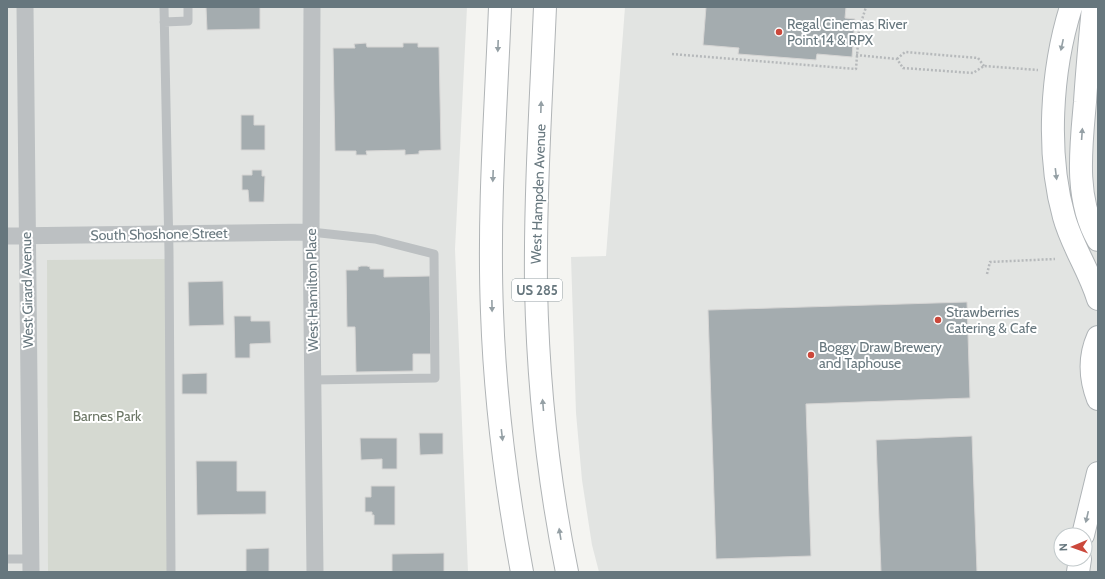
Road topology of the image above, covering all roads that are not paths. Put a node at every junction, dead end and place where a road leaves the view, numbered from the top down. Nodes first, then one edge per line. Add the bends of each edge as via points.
1 (25, 7) edge
2 (164, 7) edge
3 (188, 7) edge
4 (312, 7) edge
5 (500, 7) edge
6 (545, 7) edge
7 (1071, 7) edge
8 (1093, 7) edge
9 (164, 22) junction
10 (311, 232) junction
11 (169, 234) junction
12 (7, 236) edge
13 (26, 236) junction
14 (1098, 240) edge
15 (1098, 298) edge
16 (1098, 337) edge
17 (313, 380) junction
18 (1098, 399) edge
19 (1098, 473) edge
20 (1086, 527) edge
21 (7, 559) edge
22 (31, 565) edge
23 (171, 572) edge
24 (315, 572) edge
25 (522, 572) edge
26 (567, 572) edge

1 - 13 street, West Girard Avenue
2 - 9 lane
3 - 9 lane via 188,21
4 - 10 street, West Hamilton Place
5 -> 25 main road, US 285 via 492,198 492,310 500,421
26 -> 6 main road, West Hampden Avenue / US 285 via 546,440 536,288
7 -> 15 main road via 1056,86 1053,146 1055,170 1064,218 1072,242
14 -> 8 main road via 1089,218 1081,179
9 - 11 lane
10 - 11 street, South Shoshone Street
10 - 17 street, West Hamilton Place
10 - 17 lane via 375,239 434,254 435,378
11 - 13 street, South Shoshone Street
11 - 23 lane
12 - 13 street, South Shoshone Street
13 - 22 street, West Girard Avenue
16 - 18 main road via 1091,365
17 - 24 street, West Hamilton Place
19 -> 20 main road
21 - 22 lane

